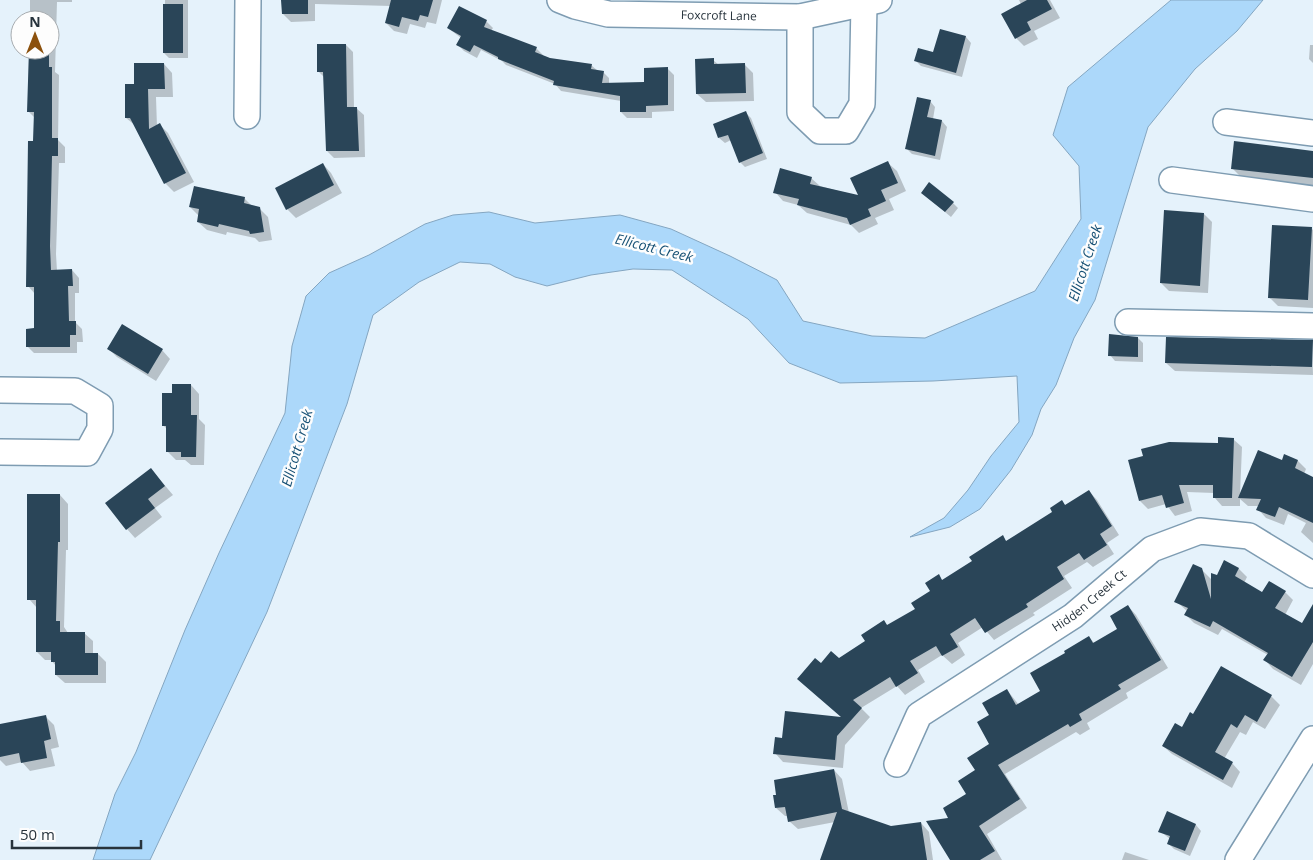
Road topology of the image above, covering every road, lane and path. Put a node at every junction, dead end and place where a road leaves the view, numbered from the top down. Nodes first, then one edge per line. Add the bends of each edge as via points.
1 (248, 0) edge
2 (560, 0) edge
3 (872, 2) edge
4 (800, 17) junction
5 (247, 116) dead end
6 (1226, 122) dead end
7 (1313, 134) edge
8 (1172, 180) dead end
9 (1313, 199) edge
10 (1128, 322) dead end
11 (1313, 326) edge
12 (0, 390) edge
13 (0, 452) edge
14 (1313, 575) edge
15 (1313, 739) edge
16 (897, 764) dead end
17 (1301, 778) edge
18 (1238, 860) edge

1 - 5 street
2 - 4 street, Foxcroft Lane via 608,14
3 - 4 street, Foxcroft Lane
3 - 4 street via 862,104 846,130 820,131 800,112
6 - 7 street
8 - 9 street
10 - 11 street
12 - 13 street via 75,391 100,406 100,430 87,453
14 - 16 street, Hidden Creek Ct via 1249,536 1200,531 1152,549 1073,616 919,715
15 - 17 street
17 - 18 street

